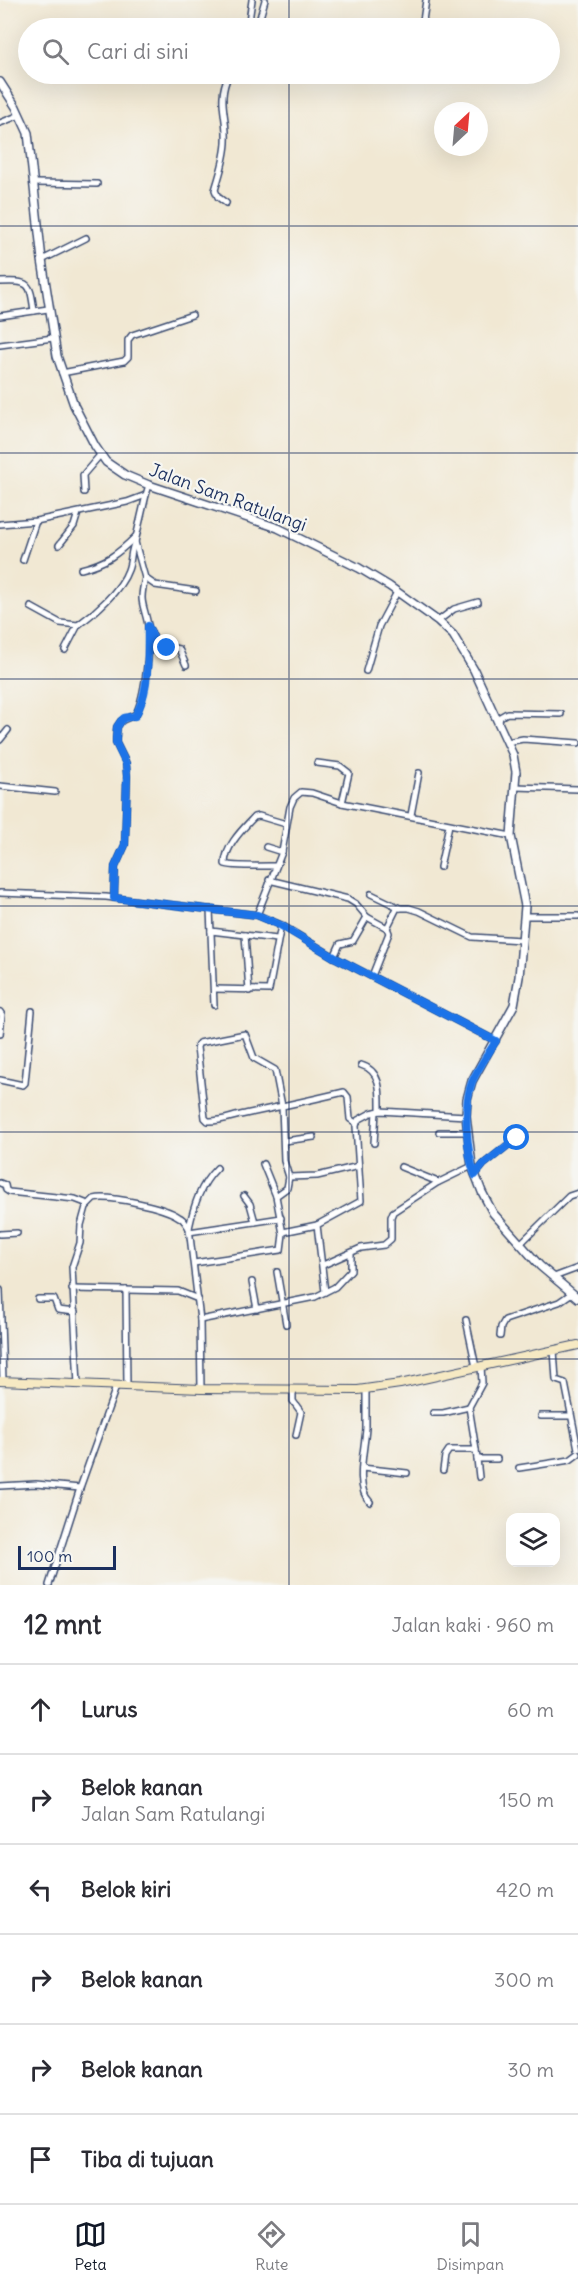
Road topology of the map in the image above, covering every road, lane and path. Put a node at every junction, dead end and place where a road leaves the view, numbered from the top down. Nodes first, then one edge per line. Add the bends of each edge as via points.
1 (252, 0) edge
2 (265, 0) edge
3 (426, 0) edge
4 (249, 18) edge
5 (260, 18) edge
6 (423, 18) edge
7 (0, 82) edge
8 (225, 84) edge
9 (20, 115) junction
10 (0, 123) edge
11 (35, 183) junction
12 (97, 184) dead end
13 (226, 202) dead end
14 (86, 238) dead end
15 (42, 260) junction
16 (0, 282) edge
17 (48, 309) junction
18 (34, 311) junction
19 (192, 315) dead end
20 (0, 316) edge
21 (53, 338) junction
22 (0, 345) edge
23 (62, 373) junction
24 (101, 454) junction
25 (149, 485) junction
26 (84, 492) dead end
27 (146, 495) junction
28 (78, 513) junction
29 (36, 521) junction
30 (0, 524) edge
31 (137, 535) junction
32 (135, 542) junction
33 (59, 545) dead end
34 (23, 560) dead end
35 (81, 569) dead end
36 (145, 579) junction
37 (196, 591) dead end
38 (397, 592) junction
39 (478, 602) dead end
40 (31, 607) dead end
41 (438, 621) junction
42 (78, 625) junction
43 (148, 626) junction
44 (65, 650) dead end
45 (186, 665) dead end
46 (366, 670) dead end
47 (561, 714) dead end
48 (499, 722) junction
49 (8, 730) dead end
50 (0, 740) edge
51 (507, 742) junction
52 (578, 743) edge
53 (317, 763) dead end
54 (419, 772) dead end
55 (0, 786) edge
56 (515, 787) junction
57 (578, 789) edge
58 (55, 792) dead end
59 (342, 803) junction
60 (411, 815) junction
61 (286, 824) junction
62 (449, 825) junction
63 (511, 836) junction
64 (266, 847) dead end
65 (282, 852) junction
66 (276, 866) junction
67 (440, 867) dead end
68 (269, 880) junction
69 (0, 893) edge
70 (370, 894) dead end
71 (114, 898) junction
72 (400, 908) junction
73 (210, 909) junction
74 (257, 915) junction
75 (525, 916) junction
76 (578, 916) edge
77 (367, 917) junction
78 (280, 925) junction
79 (387, 928) junction
80 (211, 931) junction
81 (245, 935) junction
82 (277, 939) junction
83 (521, 940) junction
84 (334, 957) junction
85 (372, 976) junction
86 (214, 990) junction
87 (249, 991) junction
88 (214, 1005) dead end
89 (32, 1011) dead end
90 (0, 1012) edge
91 (0, 1034) edge
92 (496, 1041) junction
93 (361, 1065) dead end
94 (0, 1080) edge
95 (282, 1106) junction
96 (378, 1112) junction
97 (466, 1116) junction
98 (356, 1123) junction
99 (439, 1132) dead end
100 (468, 1132) junction
101 (314, 1137) dead end
102 (517, 1138) dead end
103 (284, 1141) junction
104 (374, 1143) dead end
105 (263, 1164) dead end
106 (359, 1166) junction
107 (472, 1166) junction
108 (401, 1167) dead end
109 (217, 1168) dead end
110 (475, 1175) junction
111 (289, 1177) junction
112 (438, 1182) junction
113 (0, 1183) edge
114 (578, 1192) edge
115 (244, 1196) dead end
116 (276, 1196) junction
117 (88, 1204) junction
118 (281, 1218) junction
119 (255, 1222) junction
120 (317, 1226) junction
121 (189, 1230) junction
122 (283, 1232) junction
123 (17, 1233) dead end
124 (0, 1234) edge
125 (520, 1244) junction
126 (351, 1253) junction
127 (194, 1263) junction
128 (323, 1265) junction
129 (578, 1268) edge
130 (277, 1272) dead end
131 (554, 1277) junction
132 (252, 1282) dead end
133 (72, 1288) junction
134 (0, 1290) edge
135 (126, 1290) junction
136 (326, 1292) junction
137 (575, 1295) edge
138 (38, 1299) dead end
139 (198, 1299) junction
140 (1, 1303) edge
141 (282, 1304) junction
142 (257, 1309) junction
143 (75, 1312) junction
144 (200, 1320) junction
145 (466, 1320) dead end
146 (286, 1324) dead end
147 (500, 1336) dead end
148 (578, 1345) edge
149 (554, 1350) junction
150 (479, 1366) junction
151 (1, 1381) edge
152 (78, 1385) junction
153 (116, 1387) junction
154 (127, 1387) junction
155 (201, 1389) junction
156 (366, 1390) junction
157 (293, 1391) junction
158 (469, 1407) junction
159 (434, 1413) dead end
160 (541, 1416) dead end
161 (570, 1416) junction
162 (296, 1436) dead end
163 (578, 1449) edge
164 (476, 1450) junction
165 (578, 1454) edge
166 (477, 1459) junction
167 (497, 1459) dead end
168 (362, 1468) junction
169 (519, 1468) dead end
170 (443, 1470) dead end
171 (407, 1473) dead end
172 (479, 1477) dead end
173 (0, 1486) edge
174 (80, 1488) junction
175 (370, 1502) dead end
176 (49, 1585) edge

1 - 4 street
2 - 5 street
3 - 6 street
7 - 9 street, Jalan Sam Ratulangi
8 - 13 street via 226,144 215,190
9 - 10 street
9 - 11 street, Jalan Sam Ratulangi via 28,133
11 - 12 street
11 - 15 street, Jalan Sam Ratulangi
14 - 15 street
15 - 17 street, Jalan Sam Ratulangi
16 - 18 street via 27,283
17 - 18 street
17 - 21 street, Jalan Sam Ratulangi
18 - 20 street
19 - 23 street via 132,335 124,362
21 - 22 street
21 - 23 street, Jalan Sam Ratulangi
23 - 24 street, Jalan Sam Ratulangi via 74,405
24 - 25 street, Jalan Sam Ratulangi via 115,469
24 - 26 street via 83,475
25 - 27 street
25 - 38 street, Jalan Sam Ratulangi via 278,528 359,568
27 - 28 street
27 - 31 street
28 - 29 street
28 - 33 street via 74,526
29 - 30 street
29 - 34 street
31 - 32 street
31 - 35 street via 110,559
32 - 36 street
32 - 42 street via 124,578 96,612
36 - 37 street via 155,585
36 - 43 street via 140,600
38 - 41 street, Jalan Sam Ratulangi
38 - 46 street via 379,626
39 - 41 street via 454,609
40 - 42 street via 60,623
41 - 48 street, Jalan Sam Ratulangi via 453,635
42 - 44 street
43 - 45 street via 155,642 179,650
43 - 71 street via 142,699 135,716 124,718 118,725 116,738 127,776 125,845 115,867
47 - 48 street via 507,713
48 - 51 street, Jalan Sam Ratulangi
49 - 50 street
51 - 52 street via 523,739
51 - 56 street, Jalan Sam Ratulangi via 516,772
53 - 59 street via 340,766 349,773
54 - 60 street
55 - 58 street
56 - 57 street
56 - 63 street, Jalan Sam Ratulangi
59 - 60 street
59 - 61 street via 301,792 294,798
60 - 62 street
61 - 65 street
61 - 66 street via 254,817 230,846 225,859 229,866
62 - 63 street
62 - 67 street
63 - 75 street, Jalan Sam Ratulangi
64 - 65 street
65 - 66 street
66 - 68 street
68 - 74 street
68 - 77 street via 348,899
69 - 71 street
70 - 72 street
71 - 73 street
72 - 79 street
72 - 83 street via 419,911 472,937
73 - 74 street
73 - 80 street
74 - 78 street
75 - 76 street
75 - 83 street, Jalan Sam Ratulangi
77 - 79 street
77 - 84 street via 353,941 340,944
78 - 82 street
78 - 84 street
79 - 85 street via 389,933
80 - 81 street
80 - 86 street
81 - 82 street
81 - 87 street
82 - 87 street via 269,989
83 - 92 street, Jalan Sam Ratulangi via 516,997
84 - 85 street
85 - 92 street
86 - 87 street
86 - 88 street
89 - 94 street via 25,1083
90 - 91 street
92 - 97 street, Jalan Sam Ratulangi via 472,1081
93 - 96 street via 371,1070 379,1083
95 - 95 street via 208,1121 197,1045 245,1034 252,1056 277,1073
95 - 98 street via 345,1093 350,1119
95 - 103 street
96 - 97 street
96 - 98 street
96 - 104 street
97 - 100 street, Jalan Sam Ratulangi
98 - 106 street
99 - 100 street
100 - 107 street, Jalan Sam Ratulangi
101 - 103 street
102 - 110 street
103 - 111 street
105 - 116 street
106 - 111 street via 317,1176
106 - 120 street via 362,1201
107 - 110 street, Jalan Sam Ratulangi
107 - 112 street
108 - 112 street
109 - 121 street via 195,1200
110 - 125 street, Jalan Sam Ratulangi via 493,1213
111 - 116 street via 288,1188
112 - 126 street via 393,1212 390,1239 384,1245
113 - 117 street via 9,1192
114 - 125 street via 569,1196
115 - 119 street
116 - 118 street
117 - 121 street via 103,1198 154,1206 179,1216
117 - 133 street via 72,1266
118 - 119 street
118 - 122 street
119 - 121 street
120 - 122 street
120 - 128 street
121 - 127 street
122 - 127 street via 279,1252
123 - 124 street
125 - 131 street, Jalan Sam Ratulangi
126 - 128 street
126 - 136 street via 351,1270
127 - 139 street
128 - 136 street
129 - 131 street
130 - 141 street
131 - 137 street, Jalan Sam Ratulangi
132 - 142 street
133 - 135 street
133 - 143 street
134 - 140 street
135 - 139 street via 178,1292
135 - 154 street
136 - 141 street
137 - 147 street via 505,1320
138 - 143 street via 54,1299 58,1310
139 - 144 street
140 - 151 street
141 - 142 street
141 - 146 street
142 - 144 street
143 - 152 street
144 - 155 street
145 - 150 street
148 - 149 main road
149 - 150 main road
149 - 161 street via 556,1380 564,1382
150 - 156 main road
150 - 158 street via 482,1383
151 - 152 main road
152 - 153 main road
153 - 154 main road
153 - 174 street
154 - 155 main road
155 - 157 main road
156 - 157 main road
156 - 168 street
157 - 162 street via 293,1401 300,1410
158 - 159 street
158 - 164 street
160 - 161 street
161 - 163 street
164 - 166 street
164 - 170 street via 449,1450
165 - 169 street via 570,1460
166 - 167 street
166 - 172 street
168 - 171 street
168 - 175 street via 363,1492
173 - 174 street
174 - 176 street

